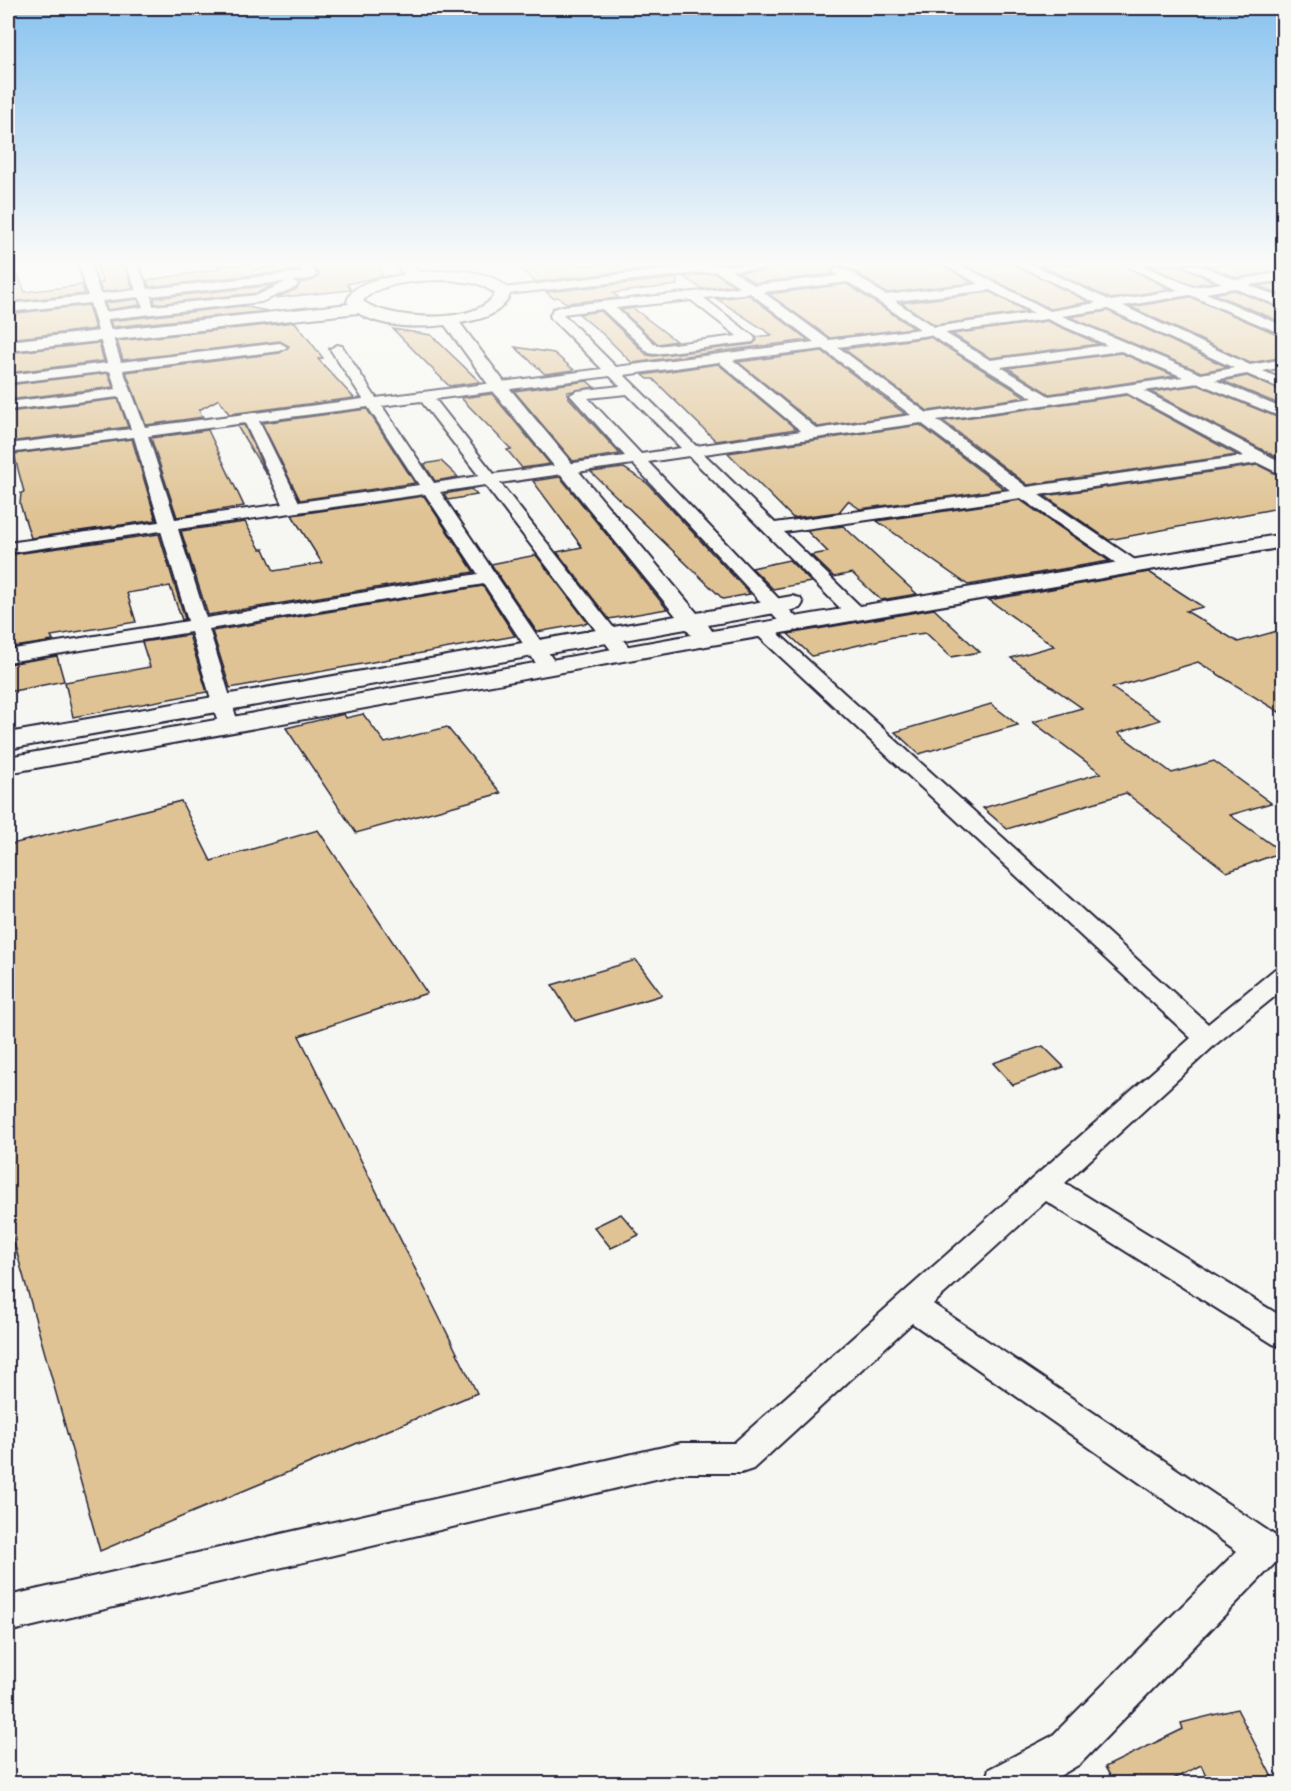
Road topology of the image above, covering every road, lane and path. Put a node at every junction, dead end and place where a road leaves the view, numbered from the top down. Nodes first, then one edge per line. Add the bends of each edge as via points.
1 (110, 349) edge
2 (266, 349) edge
3 (337, 349) dead end
4 (471, 349) edge
5 (591, 349) edge
6 (666, 349) edge
7 (797, 349) edge
8 (831, 349) edge
9 (961, 349) edge
10 (1110, 349) edge
11 (1127, 349) edge
12 (1201, 349) edge
13 (654, 350) joint
14 (722, 358) junction
15 (1284, 363) edge
16 (987, 364) junction
17 (115, 366) junction
18 (642, 368) junction
19 (1247, 370) junction
20 (615, 372) junction
21 (8, 379) edge
22 (1198, 379) junction
23 (1284, 386) edge
24 (499, 387) junction
25 (1130, 388) junction
26 (632, 389) junction
27 (126, 392) junction
28 (425, 396) junction
29 (1046, 400) junction
30 (373, 403) junction
31 (8, 406) edge
32 (1284, 414) edge
33 (250, 418) junction
34 (922, 418) junction
35 (140, 433) junction
36 (813, 434) junction
37 (8, 449) edge
38 (694, 450) junction
39 (638, 458) junction
40 (1263, 458) junction
41 (566, 468) junction
42 (1284, 471) edge
43 (489, 479) junction
44 (429, 488) junction
45 (1023, 492) junction
46 (293, 507) junction
47 (1284, 522) edge
48 (166, 527) junction
49 (772, 529) junction
50 (1284, 540) edge
51 (8, 548) edge
52 (1108, 550) junction
53 (1132, 566) junction
54 (487, 578) junction
55 (838, 595) junction
56 (776, 606) junction
57 (856, 613) junction
58 (691, 620) junction
59 (792, 624) junction
60 (198, 626) junction
61 (762, 629) junction
62 (610, 634) junction
63 (706, 639) junction
64 (624, 654) junction
65 (8, 656) edge
66 (541, 657) junction
67 (226, 715) junction
68 (8, 741) edge
69 (8, 765) edge
70 (1284, 975) edge
71 (1207, 1038) junction
72 (1044, 1185) junction
73 (910, 1305) junction
74 (1284, 1335) edge
75 (8, 1614) edge
76 (1004, 1784) edge

1 - 17 street
2 - 17 street
3 - 30 street
4 - 24 street
5 - 20 street
6 - 13 street
7 - 14 street
8 - 34 street
9 - 16 street
10 - 16 street
11 - 22 street
12 - 19 street
13 - 18 street via 640,358
14 - 18 street
14 - 36 street
15 - 19 street
16 - 29 street
17 - 21 street
17 - 27 street
18 - 20 street
19 - 22 street
19 - 23 street
20 - 24 street
20 - 26 street
22 - 25 street
22 - 32 street
24 - 28 street
24 - 41 street
25 - 29 street
25 - 40 street
26 - 38 street
26 - 39 street via 577,395
27 - 31 street
27 - 35 street
28 - 30 street
28 - 43 street
29 - 34 street
30 - 33 street
30 - 44 street
33 - 35 street
33 - 46 street
34 - 36 street
34 - 45 street
35 - 37 street
35 - 48 street
36 - 38 street
38 - 39 street
38 - 49 street
39 - 41 street
39 - 56 street
40 - 42 street
40 - 45 street
41 - 43 street
41 - 58 street
43 - 44 street
43 - 62 street
44 - 46 street
44 - 54 street
45 - 49 street
45 - 52 street
46 - 48 street
47 - 52 street
48 - 51 street
48 - 60 street
49 - 55 street
50 - 53 street
52 - 53 street
52 - 55 street
53 - 57 street
54 - 60 street
54 - 66 street
55 - 56 street
55 - 57 street
56 - 58 street
56 - 59 street
57 - 59 street
58 - 62 street
58 - 63 street
59 - 61 street
60 - 65 street
60 - 67 street
61 - 63 street
61 - 71 street
62 - 64 street
62 - 66 street
63 - 64 street
64 - 66 street
66 - 67 street
67 - 68 street
67 - 69 street
70 - 71 street
71 - 72 street
72 - 73 street
72 - 74 street
73 - 75 street via 741,1458 681,1458
73 - 76 street via 1264,1549 1066,1750

